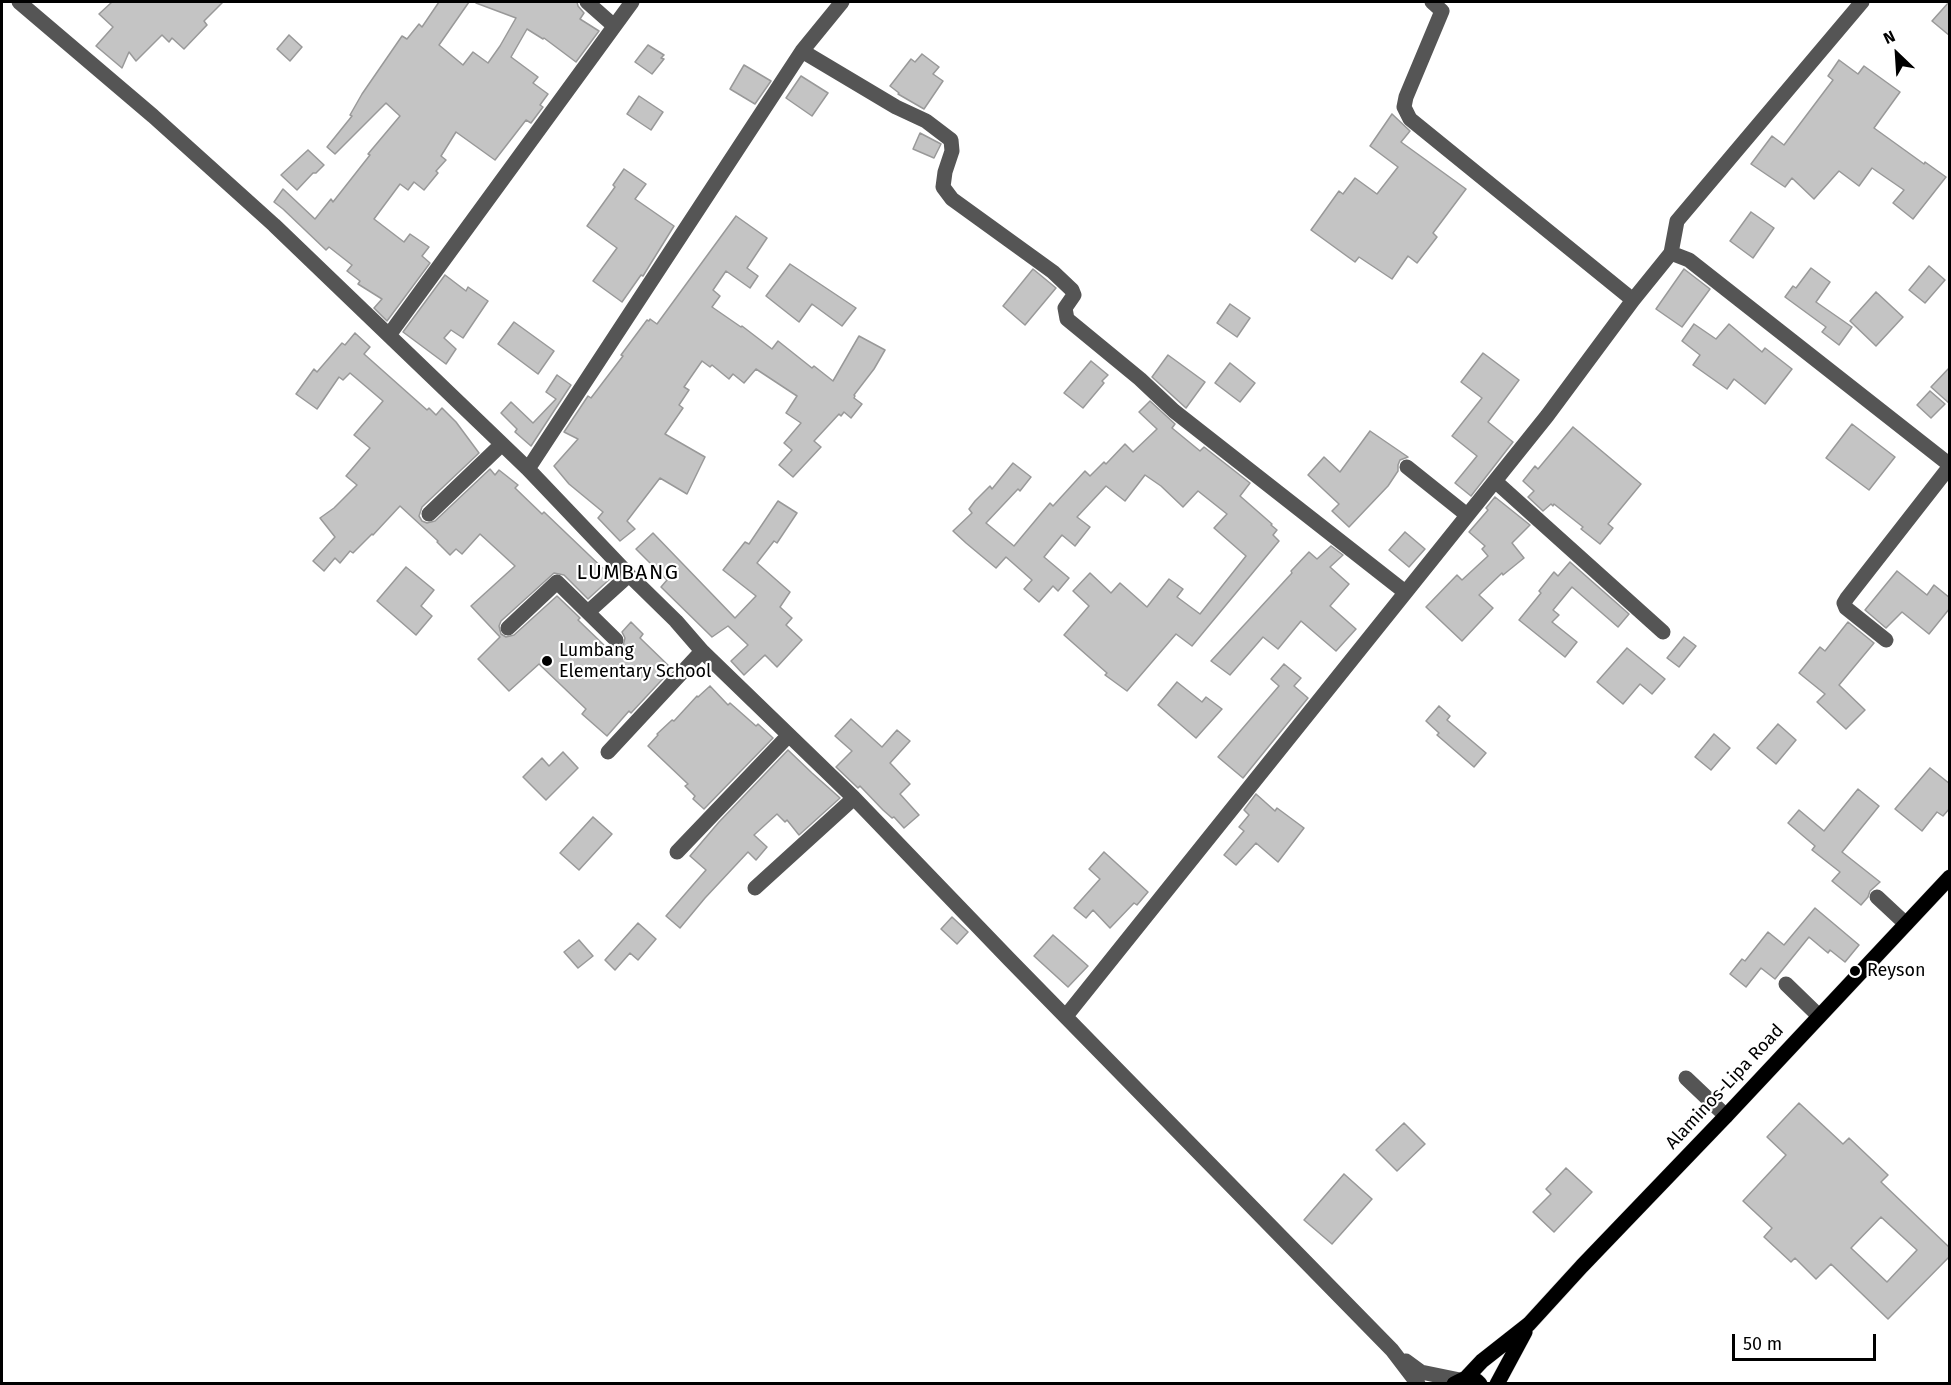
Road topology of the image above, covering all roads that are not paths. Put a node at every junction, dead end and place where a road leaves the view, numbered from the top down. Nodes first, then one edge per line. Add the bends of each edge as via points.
1 (19, 2) edge
2 (586, 2) edge
3 (632, 2) edge
4 (842, 2) edge
5 (1862, 2) edge
6 (1442, 5) edge
7 (613, 25) junction
8 (802, 51) junction
9 (1671, 253) junction
10 (1633, 300) junction
11 (389, 335) junction
12 (502, 444) junction
13 (1950, 465) edge
14 (1407, 467) dead end
15 (528, 469) junction
16 (1495, 481) junction
17 (429, 514) dead end
18 (1467, 515) junction
19 (629, 575) junction
20 (1405, 592) junction
21 (588, 612) junction
22 (508, 628) dead end
23 (1663, 632) dead end
24 (616, 640) dead end
25 (1886, 640) dead end
26 (702, 651) junction
27 (788, 736) junction
28 (608, 752) dead end
29 (854, 798) junction
30 (677, 852) dead end
31 (1950, 877) edge
32 (755, 888) dead end
33 (1877, 897) dead end
34 (1906, 924) junction
35 (1786, 984) dead end
36 (1066, 1016) junction
37 (1819, 1016) junction
38 (1686, 1077) dead end
39 (1726, 1116) junction
40 (1529, 1324) junction
41 (1392, 1350) junction
42 (1465, 1381) edge
43 (1418, 1383) edge
44 (1497, 1383) edge

1 - 11 street via 248,201
2 - 7 street
3 - 7 street
4 - 8 street
5 - 9 street via 1677,221
6 - 10 street via 1406,97 1404,107 1410,119
7 - 11 street
8 - 15 street
8 - 20 street via 926,121 951,140 943,187 952,199 1072,290 1074,295 1065,308 1066,319 1174,411
9 - 10 street
9 - 13 street via 1689,260
10 - 16 street
11 - 12 street
12 - 15 street
12 - 17 street
13 - 25 street via 1844,603
14 - 18 street
15 - 19 street
16 - 18 street
16 - 23 street
18 - 20 street
19 - 21 street
19 - 26 street
20 - 36 street
21 - 22 street via 556,582
21 - 24 street
26 - 27 street
26 - 28 street
27 - 29 street
27 - 30 street
29 - 32 street
29 - 36 street
31 - 34 main road, Alaminos-Lipa Road
33 - 34 street
34 - 37 main road, Alaminos-Lipa Road
35 - 37 street
36 - 41 street
37 - 39 main road, Alaminos-Lipa Road
38 - 39 street
39 - 40 main road, Alaminos-Lipa Road
40 - 42 main road, Alaminos-Lipa Road via 1482,1361
40 - 44 main road, Alaminos-Lipa Road
41 - 42 street via 1421,1372
41 - 43 street

